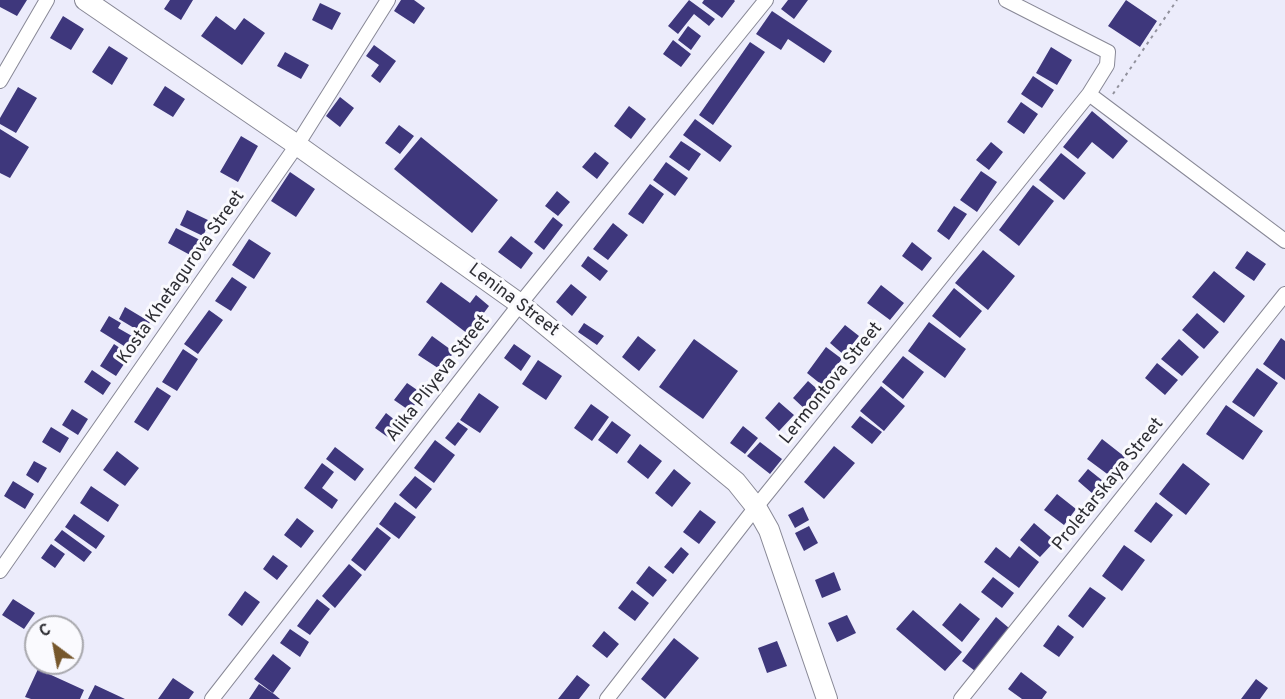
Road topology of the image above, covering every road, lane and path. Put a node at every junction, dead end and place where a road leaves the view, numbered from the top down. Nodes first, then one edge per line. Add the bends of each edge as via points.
1 (47, 0) edge
2 (85, 0) edge
3 (388, 0) edge
4 (766, 0) edge
5 (1006, 0) edge
6 (1177, 0) edge
7 (0, 81) edge
8 (1117, 87) dead end
9 (1089, 94) junction
10 (297, 145) junction
11 (1285, 241) edge
12 (1285, 294) edge
13 (520, 304) junction
14 (756, 507) junction
15 (0, 572) edge
16 (212, 699) edge
17 (607, 699) edge
18 (827, 699) edge
19 (961, 699) edge

1 - 7 street
2 - 10 street, Lenina Street
3 - 10 street, Kosta Khetagurova Street
4 - 13 street, Alika Pliyeva Street
5 - 9 street, Lermontova Street via 1108,52 1107,65
6 - 8 path
9 - 11 street
9 - 14 street, Lermontova Street
10 - 13 street, Lenina Street
10 - 15 street, Kosta Khetagurova Street
12 - 19 street, Proletarskaya Street
13 - 14 street, Lenina Street via 736,482
13 - 16 street, Alika Pliyeva Street
14 - 17 street, Lermontova Street
14 - 18 street, Lenina Street via 778,552

